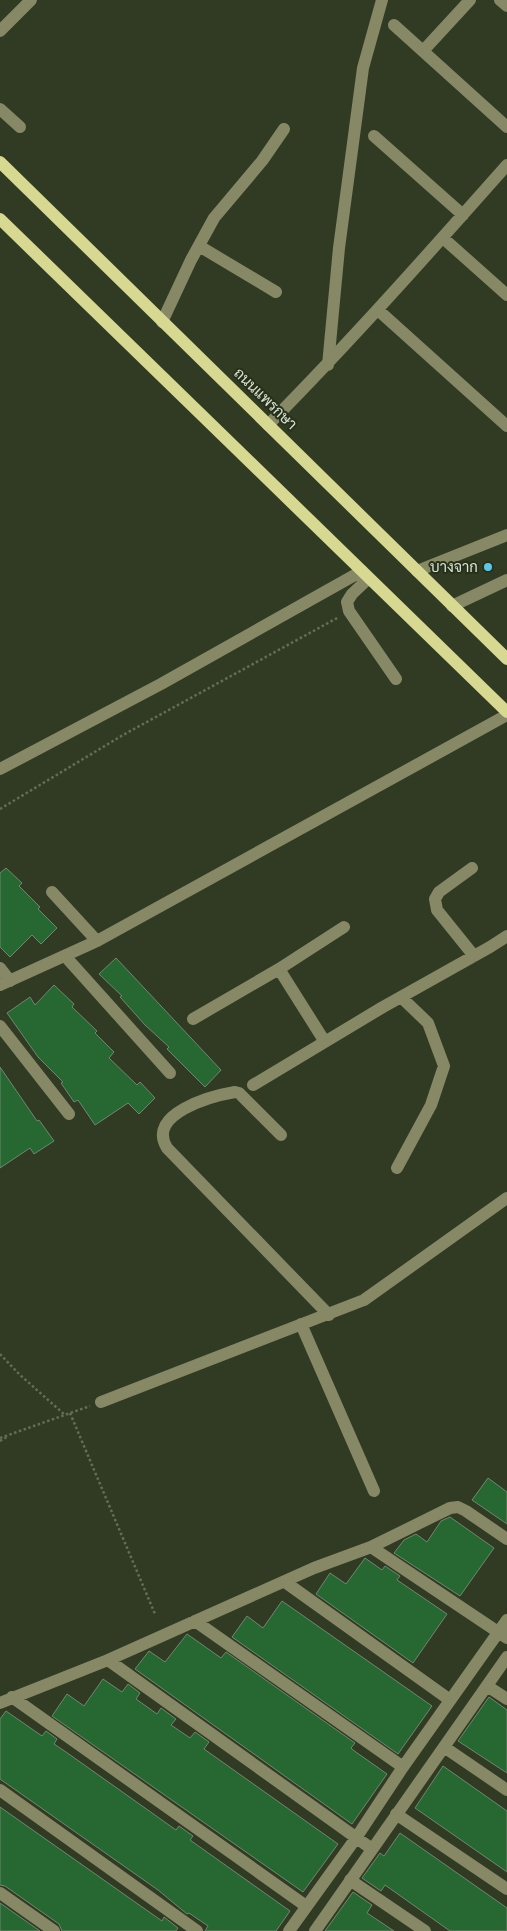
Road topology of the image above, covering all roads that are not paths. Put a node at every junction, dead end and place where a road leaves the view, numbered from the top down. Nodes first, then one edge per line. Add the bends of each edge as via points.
1 (31, 0) edge
2 (382, 0) edge
3 (470, 0) edge
4 (500, 0) edge
5 (507, 6) edge
6 (394, 25) dead end
7 (0, 31) edge
8 (423, 51) junction
9 (0, 109) edge
10 (20, 127) dead end
11 (507, 127) edge
12 (284, 129) dead end
13 (374, 136) dead end
14 (0, 162) edge
15 (507, 165) edge
16 (463, 215) junction
17 (0, 218) edge
18 (443, 238) junction
19 (199, 246) junction
20 (276, 292) dead end
21 (507, 295) edge
22 (378, 310) junction
23 (162, 322) junction
24 (328, 365) junction
25 (268, 425) junction
26 (507, 426) edge
27 (507, 535) edge
28 (417, 571) junction
29 (366, 575) junction
30 (507, 580) edge
31 (452, 606) junction
32 (507, 659) edge
33 (396, 679) dead end
34 (507, 714) edge
35 (0, 769) edge
36 (472, 868) dead end
37 (52, 892) dead end
38 (344, 927) dead end
39 (507, 936) edge
40 (98, 941) junction
41 (65, 956) junction
42 (474, 956) junction
43 (0, 968) edge
44 (279, 969) junction
45 (5, 983) edge
46 (402, 997) junction
47 (193, 1019) dead end
48 (0, 1026) edge
49 (325, 1042) junction
50 (170, 1073) dead end
51 (254, 1086) dead end
52 (69, 1114) dead end
53 (281, 1135) dead end
54 (397, 1168) dead end
55 (507, 1198) edge
56 (329, 1315) junction
57 (302, 1324) junction
58 (101, 1402) road end
59 (374, 1491) dead end
60 (507, 1539) edge
61 (371, 1546) junction
62 (285, 1582) junction
63 (507, 1620) edge
64 (196, 1621) junction
65 (503, 1635) edge
66 (507, 1657) edge
67 (108, 1660) junction
68 (487, 1686) junction
69 (12, 1697) junction
70 (507, 1699) edge
71 (450, 1700) junction
72 (0, 1703) edge
73 (444, 1747) junction
74 (403, 1767) junction
75 (0, 1790) edge
76 (507, 1790) edge
77 (396, 1814) junction
78 (356, 1838) junction
79 (372, 1850) junction
80 (350, 1880) junction
81 (507, 1889) edge
82 (0, 1893) edge
83 (306, 1906) junction
84 (54, 1931) edge
85 (197, 1931) edge
86 (289, 1931) edge
87 (315, 1931) edge
88 (426, 1931) edge

1 - 7 street
2 - 24 street via 363,68 339,248
3 - 8 street
4 - 5 street
6 - 8 street
8 - 11 street
9 - 10 street
12 - 19 street via 214,218
13 - 16 street
14 - 23 main road, ถนนแพรกษา
15 - 16 street
16 - 18 street
17 - 29 main road
18 - 21 street
18 - 22 street
19 - 20 street
19 - 23 street
22 - 24 street
22 - 26 street
23 - 25 main road, ถนนแพรกษา
24 - 25 street
25 - 28 main road, ถนนแพรกษา
27 - 28 street
28 - 31 main road, ถนนแพรกษา
29 - 33 street via 347,602 349,611
29 - 34 main road
29 - 35 street
30 - 31 street
31 - 32 main road, ถนนแพรกษา
34 - 40 street
36 - 42 street via 439,892 435,899 437,910
37 - 40 street
38 - 44 street
39 - 42 street
40 - 41 street
41 - 45 street
41 - 50 street
42 - 46 street
43 - 45 street
44 - 47 street
44 - 49 street
46 - 49 street
46 - 54 street via 428,1023 444,1066 431,1105
48 - 52 street
49 - 51 street
53 - 56 street via 235,1092 210,1098 179,1112 167,1121 162,1135 167,1148
55 - 56 street via 364,1300
56 - 57 street
57 - 58 street
57 - 59 street
60 - 61 street via 458,1507
61 - 62 street
61 - 65 street
62 - 64 street
62 - 71 street
63 - 65 street
64 - 67 street
64 - 74 street
65 - 71 street
66 - 68 street
67 - 69 street
67 - 78 street
68 - 70 street
68 - 73 street
69 - 72 street
69 - 83 street
71 - 74 street
73 - 76 street
73 - 77 street
74 - 78 street
75 - 85 street
77 - 79 street
77 - 81 street
78 - 79 street
78 - 83 street
79 - 80 street
80 - 87 street
80 - 88 street
82 - 84 street
83 - 86 street

